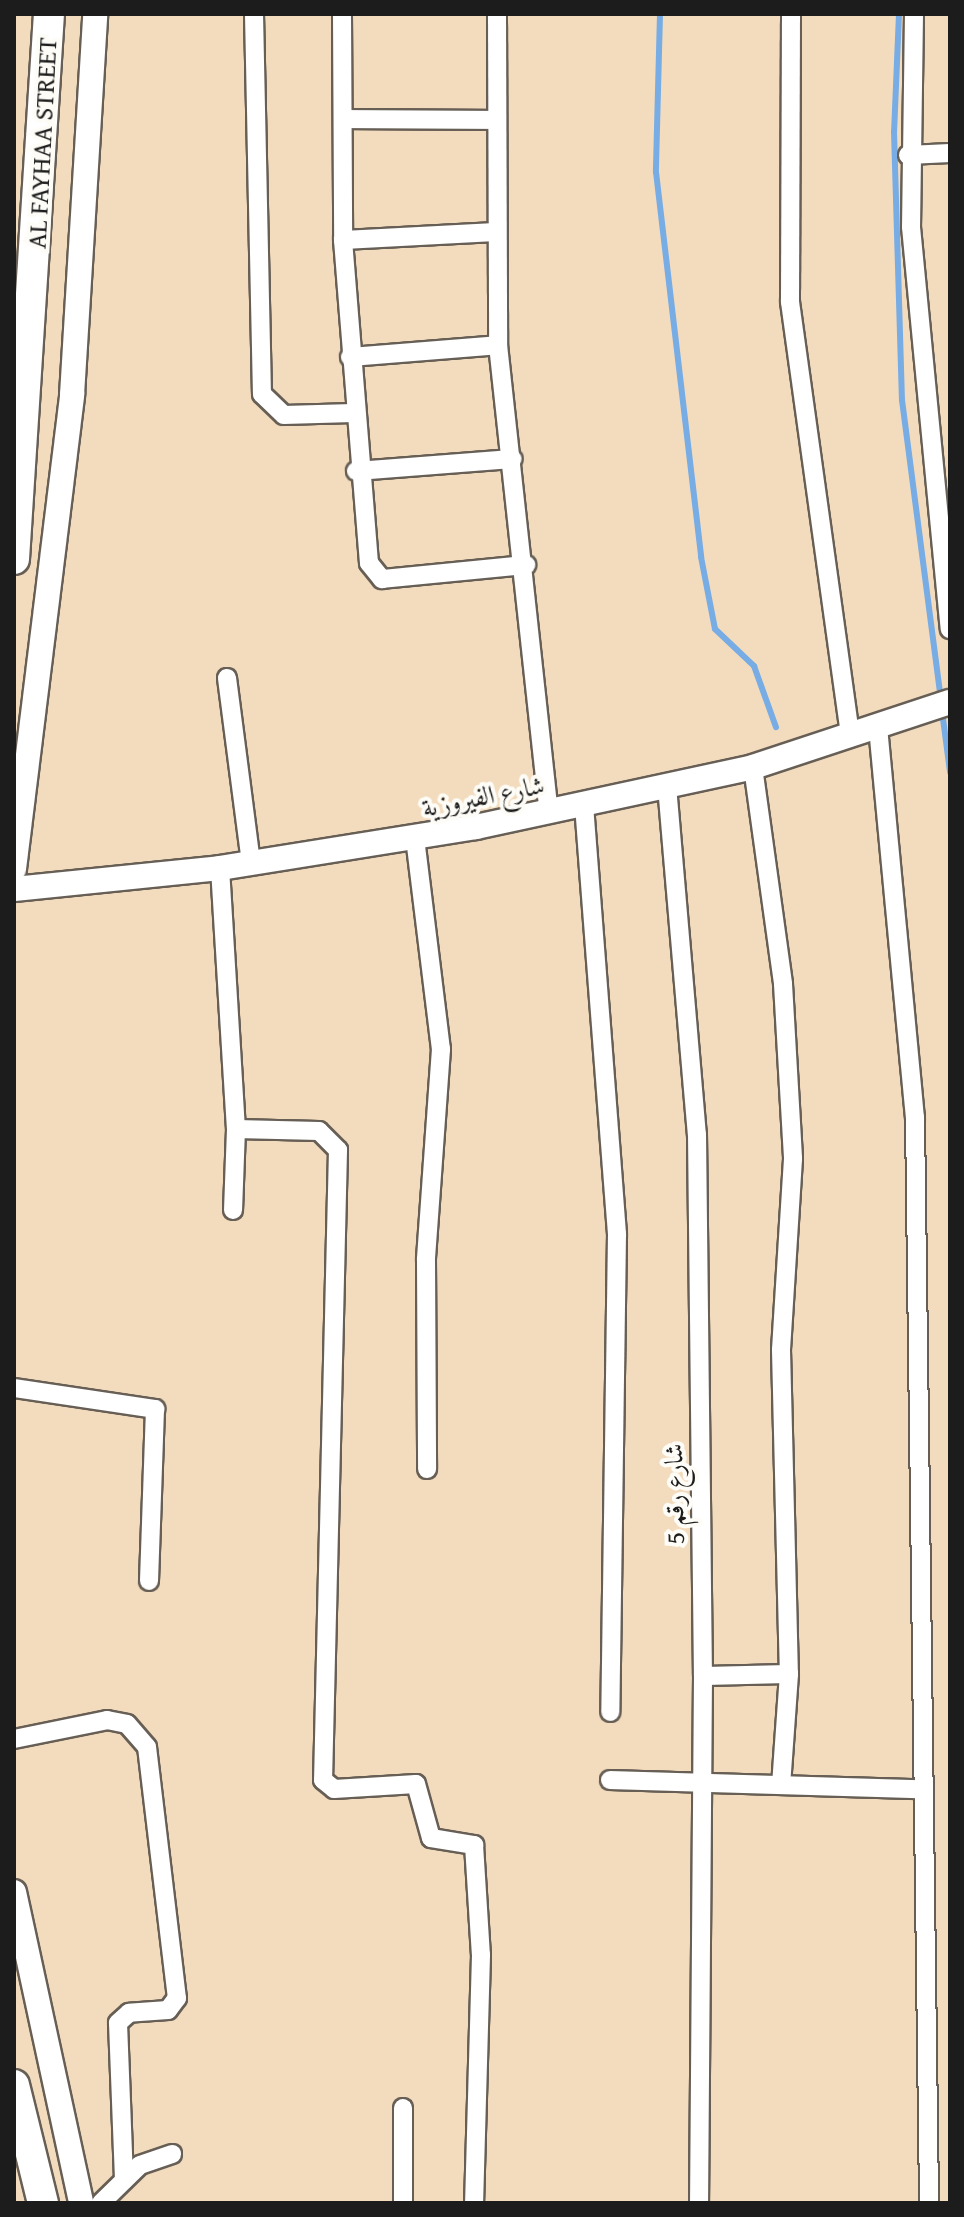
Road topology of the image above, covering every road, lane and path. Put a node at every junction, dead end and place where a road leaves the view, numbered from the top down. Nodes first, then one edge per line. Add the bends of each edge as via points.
1 (49, 14) edge
2 (95, 14) edge
3 (254, 14) edge
4 (342, 14) edge
5 (497, 14) edge
6 (791, 14) edge
7 (914, 14) edge
8 (345, 119) junction
9 (497, 120) junction
10 (950, 153) edge
11 (908, 155) junction
12 (496, 232) junction
13 (343, 240) junction
14 (498, 345) junction
15 (350, 357) junction
16 (353, 413) junction
17 (513, 459) junction
18 (356, 471) junction
19 (18, 522) junction
20 (59, 526) junction
21 (14, 559) edge
22 (526, 565) junction
23 (950, 629) edge
24 (227, 678) dead end
25 (944, 704) edge
26 (878, 727) junction
27 (850, 736) junction
28 (753, 767) junction
29 (667, 786) junction
30 (584, 805) junction
31 (549, 813) junction
32 (415, 838) junction
33 (251, 863) junction
34 (220, 868) junction
35 (14, 869) edge
36 (14, 889) edge
37 (236, 1129) junction
38 (233, 1210) dead end
39 (14, 1388) edge
40 (427, 1469) dead end
41 (149, 1581) dead end
42 (789, 1674) junction
43 (703, 1676) junction
44 (610, 1712) dead end
45 (14, 1739) edge
46 (610, 1780) dead end
47 (701, 1783) junction
48 (781, 1785) junction
49 (919, 1789) junction
50 (14, 1892) edge
51 (48, 2073) junction
52 (14, 2076) edge
53 (14, 2085) edge
54 (403, 2108) dead end
55 (172, 2154) dead end
56 (124, 2180) junction
57 (43, 2203) edge
58 (81, 2203) edge
59 (101, 2203) edge
60 (403, 2203) edge
61 (474, 2203) edge
62 (699, 2203) edge
63 (929, 2203) edge

1 - 19 highway, AL FAYHAA STREET
2 - 20 street
3 - 16 street via 262,394 284,415
4 - 8 street
5 - 9 street
6 - 27 street via 790,302
7 - 11 street
8 - 9 street
8 - 13 street
9 - 12 street
10 - 11 street
11 - 23 street
12 - 13 street
12 - 14 street
13 - 15 street
14 - 15 street
14 - 17 street
15 - 16 street
16 - 18 street
17 - 18 street
17 - 22 street
18 - 22 street via 369,563 382,579
19 - 20 street
19 - 21 highway, AL FAYHAA STREET
20 - 35 street
22 - 31 street
24 - 33 street
25 - 26 street, شارع الفيروزية
26 - 27 street, شارع الفيروزية
26 - 49 street via 915,1117
27 - 28 street, شارع الفيروزية
28 - 29 street, شارع الفيروزية
28 - 42 street via 783,984 793,1159 781,1350
29 - 30 street, شارع الفيروزية
29 - 43 street, شارع رقم 5 via 697,1134
30 - 31 street, شارع الفيروزية
30 - 44 street via 617,1234
31 - 32 street, شارع الفيروزية
32 - 33 street, شارع الفيروزية
32 - 40 street via 441,1036 426,1260
33 - 34 street, شارع الفيروزية
34 - 36 street, شارع الفيروزية
34 - 37 street
37 - 38 street
37 - 61 street via 319,1131 338,1150 323,1780 334,1789 418,1785 431,1838 474,1845 481,1955
39 - 41 street via 155,1409
42 - 43 street
42 - 48 street
43 - 47 street, شارع رقم 5
45 - 56 street via 117,1720 147,1747 177,1998 168,2010 129,2013 118,2023
46 - 47 street
47 - 48 street
47 - 62 street, شارع رقم 5
48 - 49 street
49 - 63 street
50 - 51 street
51 - 52 street
51 - 58 street
53 - 57 highway
54 - 60 street
55 - 56 street via 140,2165
56 - 59 street

